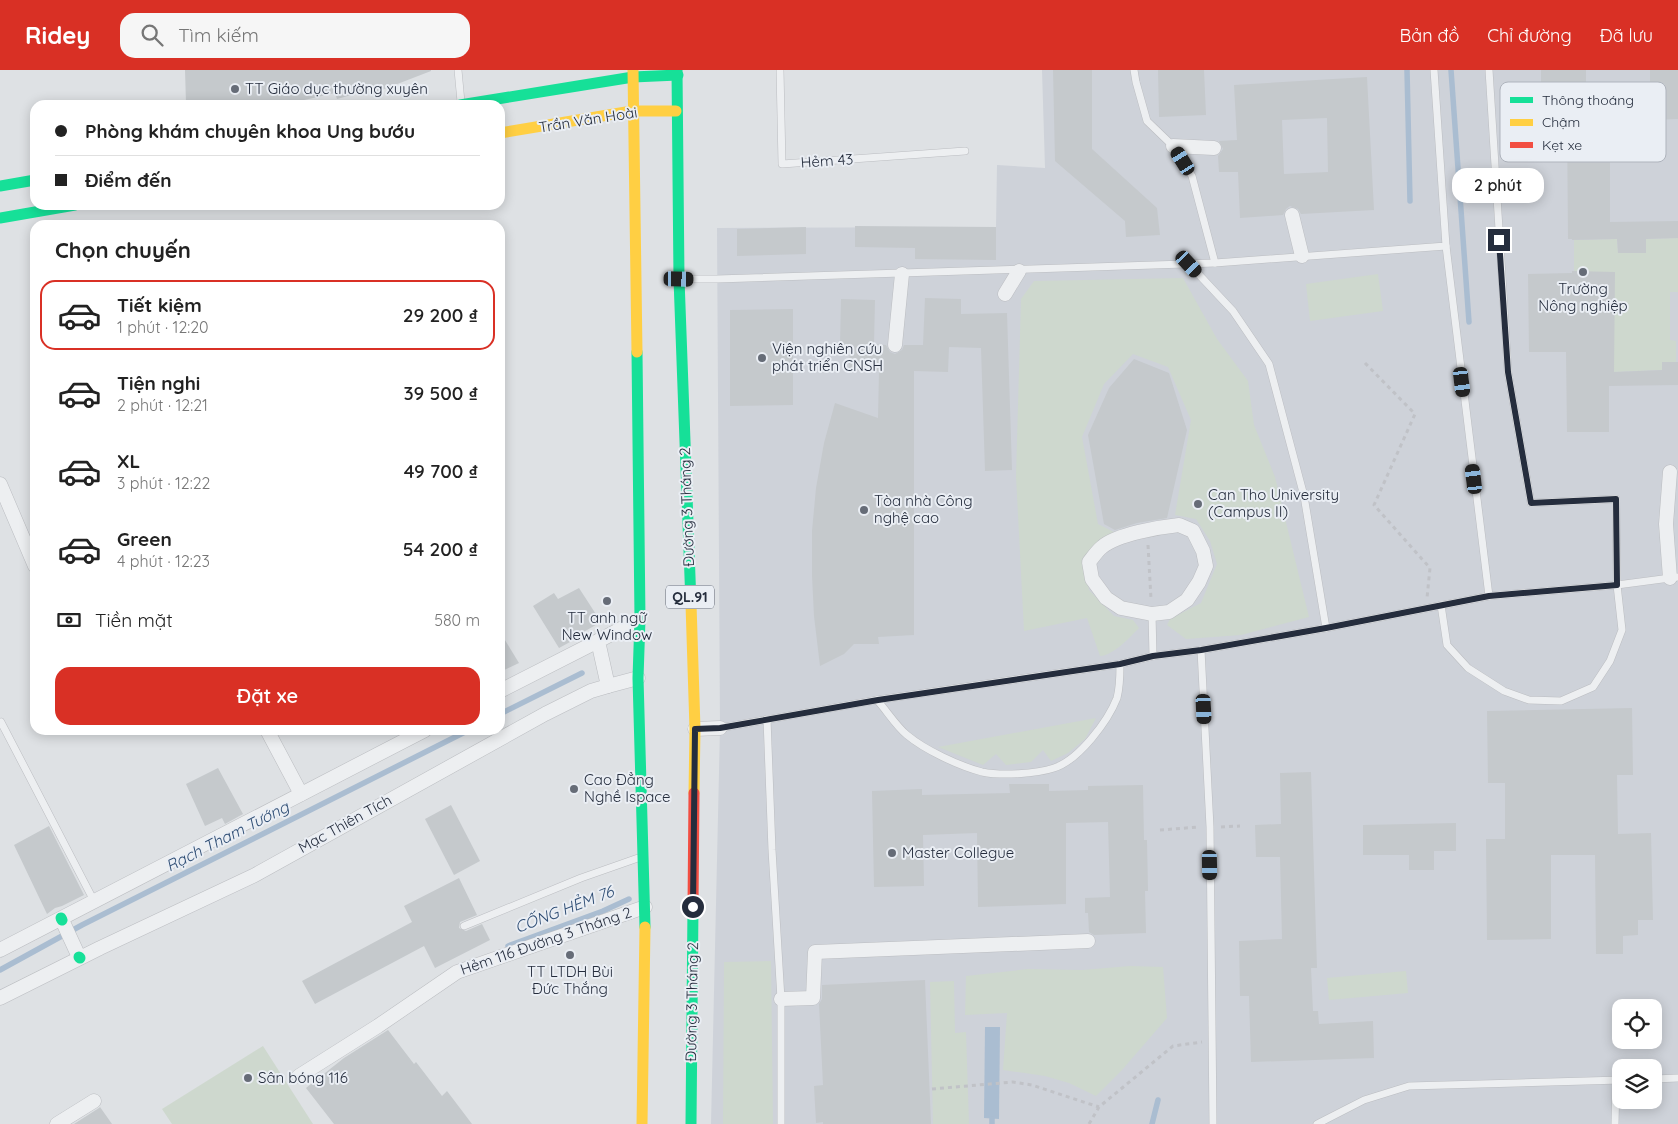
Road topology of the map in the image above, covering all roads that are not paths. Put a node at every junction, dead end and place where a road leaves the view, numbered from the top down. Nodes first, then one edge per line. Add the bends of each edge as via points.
1 (458, 70) edge
2 (780, 70) edge
3 (1134, 70) edge
4 (1434, 70) edge
5 (1489, 70) edge
6 (677, 73) edge
7 (633, 74) edge
8 (461, 100) edge
9 (489, 100) edge
10 (632, 111) junction
11 (676, 111) junction
12 (505, 133) edge
13 (1174, 146) junction
14 (1214, 148) dead end
15 (965, 151) dead end
16 (30, 181) edge
17 (0, 186) edge
18 (55, 210) edge
19 (1292, 215) dead end
20 (0, 218) edge
21 (1446, 246) junction
22 (1302, 256) junction
23 (1215, 263) junction
24 (1189, 264) junction
25 (1018, 270) junction
26 (902, 274) junction
27 (679, 279) junction
28 (1005, 294) dead end
29 (895, 345) dead end
30 (1670, 472) dead end
31 (0, 484) edge
32 (30, 554) edge
33 (1674, 577) edge
34 (1617, 585) junction
35 (1489, 596) junction
36 (1441, 605) junction
37 (1152, 614) junction
38 (640, 619) junction
39 (1326, 628) junction
40 (598, 641) junction
41 (1201, 650) junction
42 (1153, 656) junction
43 (1120, 664) junction
44 (638, 678) junction
45 (608, 686) junction
46 (505, 688) edge
47 (878, 700) junction
48 (767, 719) junction
49 (1, 722) edge
50 (720, 728) joint
51 (695, 729) junction
52 (270, 735) edge
53 (415, 735) edge
54 (301, 794) junction
55 (643, 856) junction
56 (94, 901) junction
57 (645, 907) junction
58 (61, 919) junction
59 (464, 926) dead end
60 (1088, 941) dead end
61 (0, 950) edge
62 (80, 957) junction
63 (0, 998) edge
64 (781, 999) junction
65 (298, 1076) dead end
66 (1678, 1078) edge
67 (1662, 1079) edge
68 (1612, 1080) edge
69 (94, 1101) dead end
70 (1616, 1109) edge
71 (57, 1124) edge
72 (642, 1124) edge
73 (691, 1124) edge
74 (781, 1124) edge
75 (1213, 1124) edge
76 (1317, 1124) edge
77 (1615, 1124) edge

1 - 8 lane
2 - 15 lane, Hẻm 43 via 782,164
3 - 13 lane via 1147,121
4 - 21 lane
5 - 34 lane via 1508,372 1531,503 1616,499
6 - 7 main road
6 - 11 main road, Đường 3 Tháng 2 / QL.91
7 - 9 main road
7 - 10 main road
10 - 11 main road, Trần Văn Hoài
10 - 12 main road, Trần Văn Hoài
10 - 38 main road
11 - 27 main road, Đường 3 Tháng 2 / QL.91
13 - 14 street
13 - 23 lane via 1192,176
16 - 17 main road
18 - 20 main road
19 - 22 street
21 - 22 lane
21 - 35 lane
22 - 23 lane
23 - 24 lane
24 - 25 lane
24 - 39 lane via 1233,311 1269,364 1304,496
25 - 26 lane
25 - 28 street
26 - 27 lane
26 - 29 street
27 - 51 main road, Đường 3 Tháng 2 / QL.91
30 - 33 street via 1666,524
31 - 32 street
33 - 34 lane
34 - 35 lane
34 - 36 lane via 1622,630 1610,661 1593,687 1562,701 1529,700 1504,691 1468,668 1447,646
35 - 36 lane
36 - 39 lane
37 - 37 street via 1169,612 1187,600 1206,566 1204,551 1193,531 1179,525 1125,536 1103,546 1089,562 1092,579 1106,598 1121,608
37 - 42 lane
38 - 40 street
38 - 44 main road
39 - 41 lane
40 - 45 street
40 - 46 street
41 - 42 lane
41 - 75 lane via 1210,827
42 - 43 lane
43 - 47 lane
43 - 47 lane via 1117,697 1099,730 1086,745 1056,768 1031,772 982,772 931,750 906,734
44 - 45 street, Mạc Thiên Tích
44 - 55 main road
45 - 62 street, Mạc Thiên Tích via 545,714 255,875
47 - 48 lane
48 - 50 lane
48 - 64 lane
49 - 56 lane
50 - 51 street
51 - 73 main road, Đường 3 Tháng 2 / QL.91
52 - 54 street
53 - 54 street
54 - 56 street
55 - 57 main road
55 - 59 lane
56 - 58 street
57 - 65 street, Hẻm 116 Đường 3 Tháng 2 via 456,972
57 - 72 main road
58 - 61 street
58 - 62 street
60 - 64 street via 815,952 814,998
62 - 63 street, Mạc Thiên Tích
64 - 74 lane
66 - 67 lane
68 - 76 lane via 1409,1086 1364,1100
69 - 71 street
70 - 77 lane

